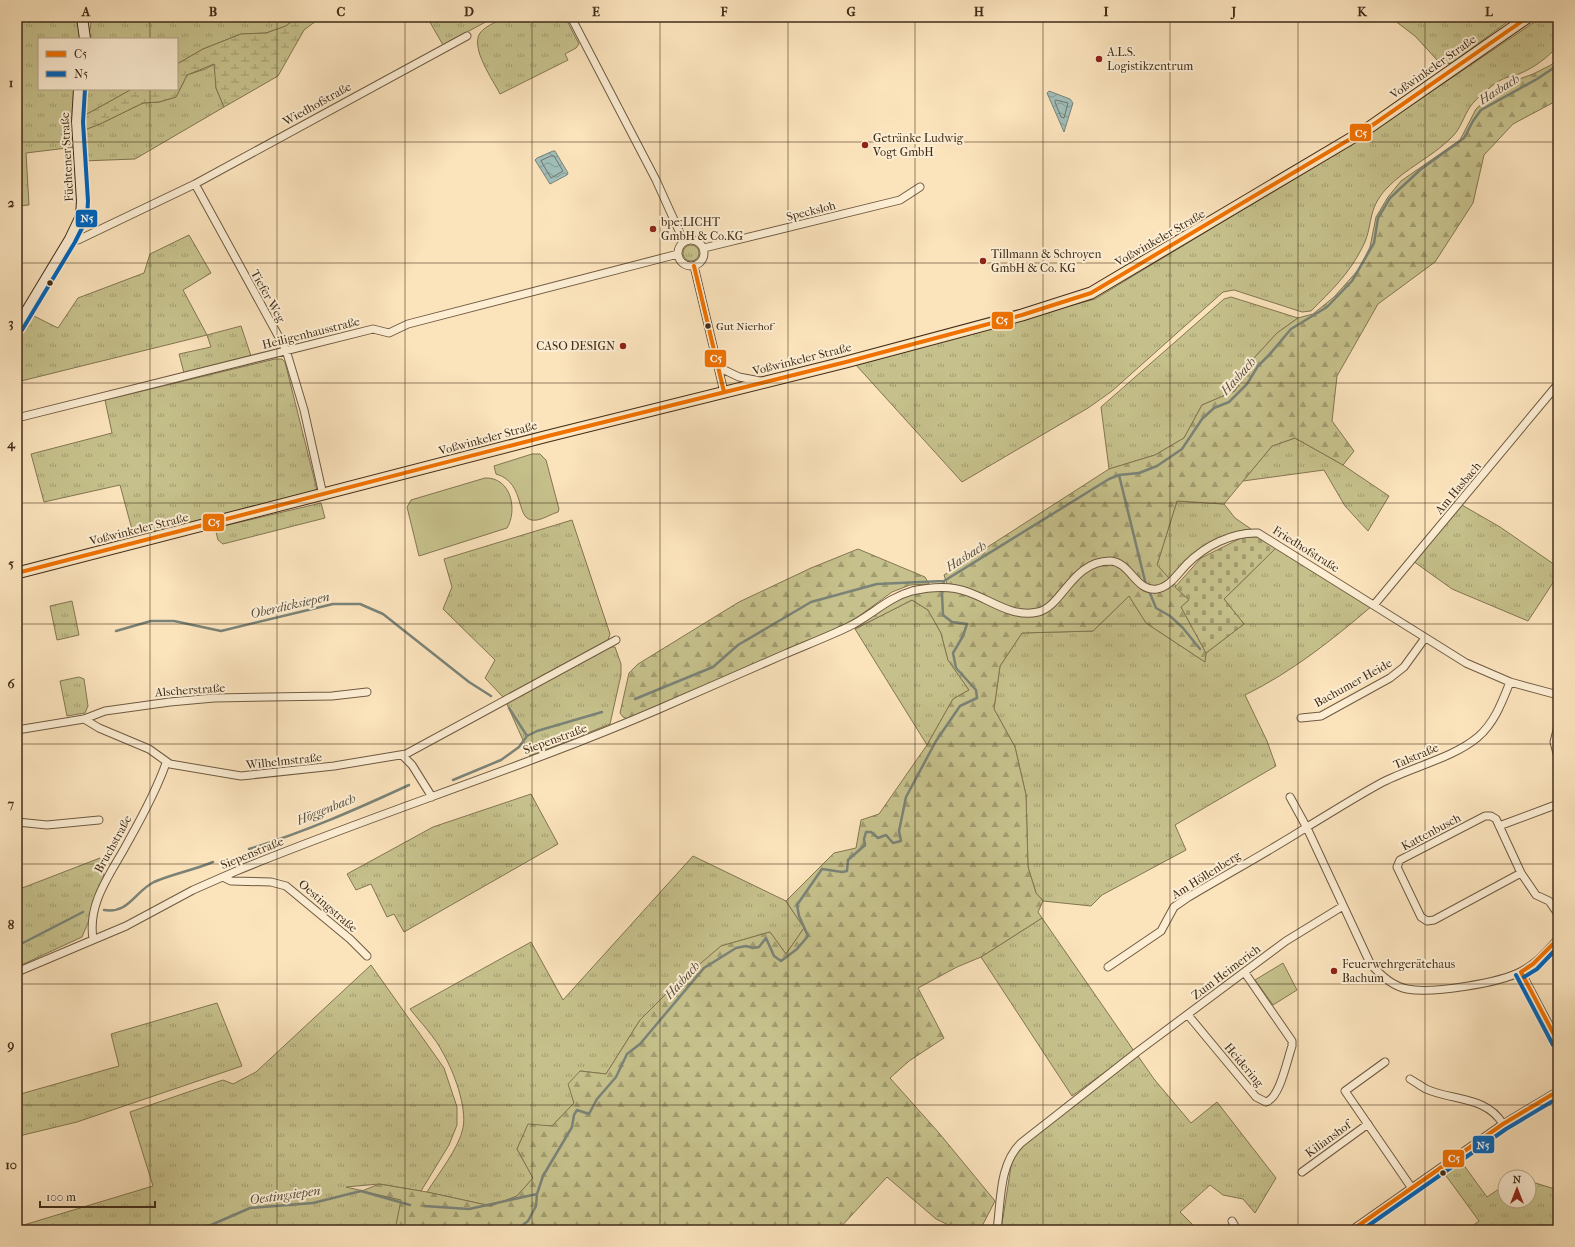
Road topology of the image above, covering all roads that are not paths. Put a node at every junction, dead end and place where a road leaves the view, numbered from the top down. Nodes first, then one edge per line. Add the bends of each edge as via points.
1 (82, 17) edge
2 (571, 17) edge
3 (1528, 17) edge
4 (467, 36) dead end
5 (85, 38) edge
6 (79, 90) edge
7 (195, 184) junction
8 (920, 186) dead end
9 (70, 239) junction
10 (684, 242) junction
11 (704, 248) junction
12 (678, 254) junction
13 (694, 266) junction
14 (17, 327) edge
15 (286, 350) junction
16 (718, 366) junction
17 (766, 381) junction
18 (1558, 384) edge
19 (724, 392) junction
20 (17, 418) edge
21 (323, 495) junction
22 (17, 573) edge
23 (938, 588) joint
24 (1374, 605) junction
25 (1425, 638) junction
26 (616, 640) dead end
27 (1510, 682) junction
28 (366, 692) dead end
29 (1558, 695) edge
30 (1301, 718) dead end
31 (84, 719) junction
32 (1558, 726) edge
33 (17, 730) edge
34 (402, 755) junction
35 (1558, 757) edge
36 (166, 763) junction
37 (432, 797) junction
38 (1290, 797) dead end
39 (1558, 804) edge
40 (99, 820) dead end
41 (17, 822) edge
42 (1499, 826) junction
43 (1307, 828) junction
44 (1521, 873) junction
45 (223, 877) junction
46 (1343, 906) junction
47 (1558, 914) edge
48 (1558, 938) edge
49 (93, 939) junction
50 (367, 956) dead end
51 (1108, 968) dead end
52 (17, 972) edge
53 (1521, 972) junction
54 (1245, 973) junction
55 (1188, 1015) junction
56 (1558, 1042) edge
57 (1385, 1062) dead end
58 (1410, 1079) dead end
59 (1558, 1091) edge
60 (1368, 1124) junction
61 (1503, 1124) junction
62 (1302, 1172) dead end
63 (1411, 1187) junction
64 (1232, 1221) dead end
65 (997, 1230) edge
66 (1237, 1230) edge
67 (1352, 1230) edge

1 - 5 street
2 - 10 street via 656,180
3 - 17 main road, Voßwinkeler Straße via 1367,129 1091,293 1014,317
4 - 7 street, Wiedhofstraße
6 - 9 street, Füchtener Straße via 77,122 82,210
7 - 9 street, Wiedhofstraße via 78,240
7 - 15 street, Tiefer Weg
8 - 11 street, Specksloh via 900,200
9 - 14 street, Füchtener Straße
10 - 11 street via 696,240
10 - 12 street via 679,247
11 - 13 street via 703,259
12 - 13 street via 683,264
12 - 15 street, Heiligenhausstraße via 408,324 389,333 373,329
13 - 16 street
15 - 20 street, Heiligenhausstraße
15 - 21 street, Tiefer Weg via 304,410
16 - 17 street via 739,377
16 - 19 street
17 - 19 main road, Voßwinkeler Straße
18 - 24 street, Am Hasbach
19 - 21 main road, Voßwinkeler Straße
21 - 22 main road, Voßwinkeler Straße
23 - 24 street, Friedhofstraße via 968,592 1013,611 1038,612 1045,609 1078,574 1091,567 1106,562 1119,564 1145,588 1163,588 1191,561 1213,545 1233,536 1253,533 1264,535
23 - 37 street, Siepenstraße via 912,591 893,598 847,628 614,728
24 - 25 street, Friedhofstraße
25 - 27 street, Friedhofstraße via 1466,663
25 - 30 street, Bachumer Heide via 1404,667 1390,678 1321,716
26 - 34 street, Wilhelmstraße
27 - 29 street, Friedhofstraße
27 - 43 street, Talstraße via 1493,719 1477,738 1447,755 1385,781
28 - 31 street, Alscherstraße via 332,696 189,700 105,711
31 - 33 street, Alscherstraße
31 - 36 street, Wilhelmstraße via 149,749
32 - 35 street via 1554,742
34 - 36 street, Wilhelmstraße via 249,776
34 - 37 street via 412,765
36 - 49 street, Bruchstraße via 130,839 107,877 99,896 93,915
37 - 45 street, Siepenstraße via 340,830
38 - 43 street
39 - 42 street
40 - 41 street via 48,825
42 - 44 street
42 - 44 street, Kattenbusch via 1494,817 1485,816 1400,860 1397,870 1421,917 1427,921 1434,920
43 - 46 street
43 - 51 street, Am Höllenberg via 1174,907 1161,932
44 - 47 street via 1536,895 1549,901
45 - 49 street, Siepenstraße via 126,926
45 - 50 street, Oestingstraße via 231,881 271,882 286,886
46 - 53 street via 1370,963 1382,977 1397,986 1412,990 1441,989 1492,981
46 - 54 street, Zum Heimerich via 1286,941
48 - 53 street via 1533,964
49 - 52 street, Siepenstraße
53 - 56 street
54 - 55 street, Zum Heimerich
54 - 55 street, Heidering via 1292,1042 1276,1094 1270,1101 1266,1102 1256,1097
55 - 65 street, Zum Heimerich via 1137,1052 1014,1150 1004,1173
57 - 60 street, Kilianshof via 1345,1091
58 - 61 street via 1426,1089 1481,1104 1495,1113
59 - 61 street
60 - 62 street, Kilianshof
60 - 63 street, Kilianshof
61 - 63 street
63 - 67 street
64 - 66 street

